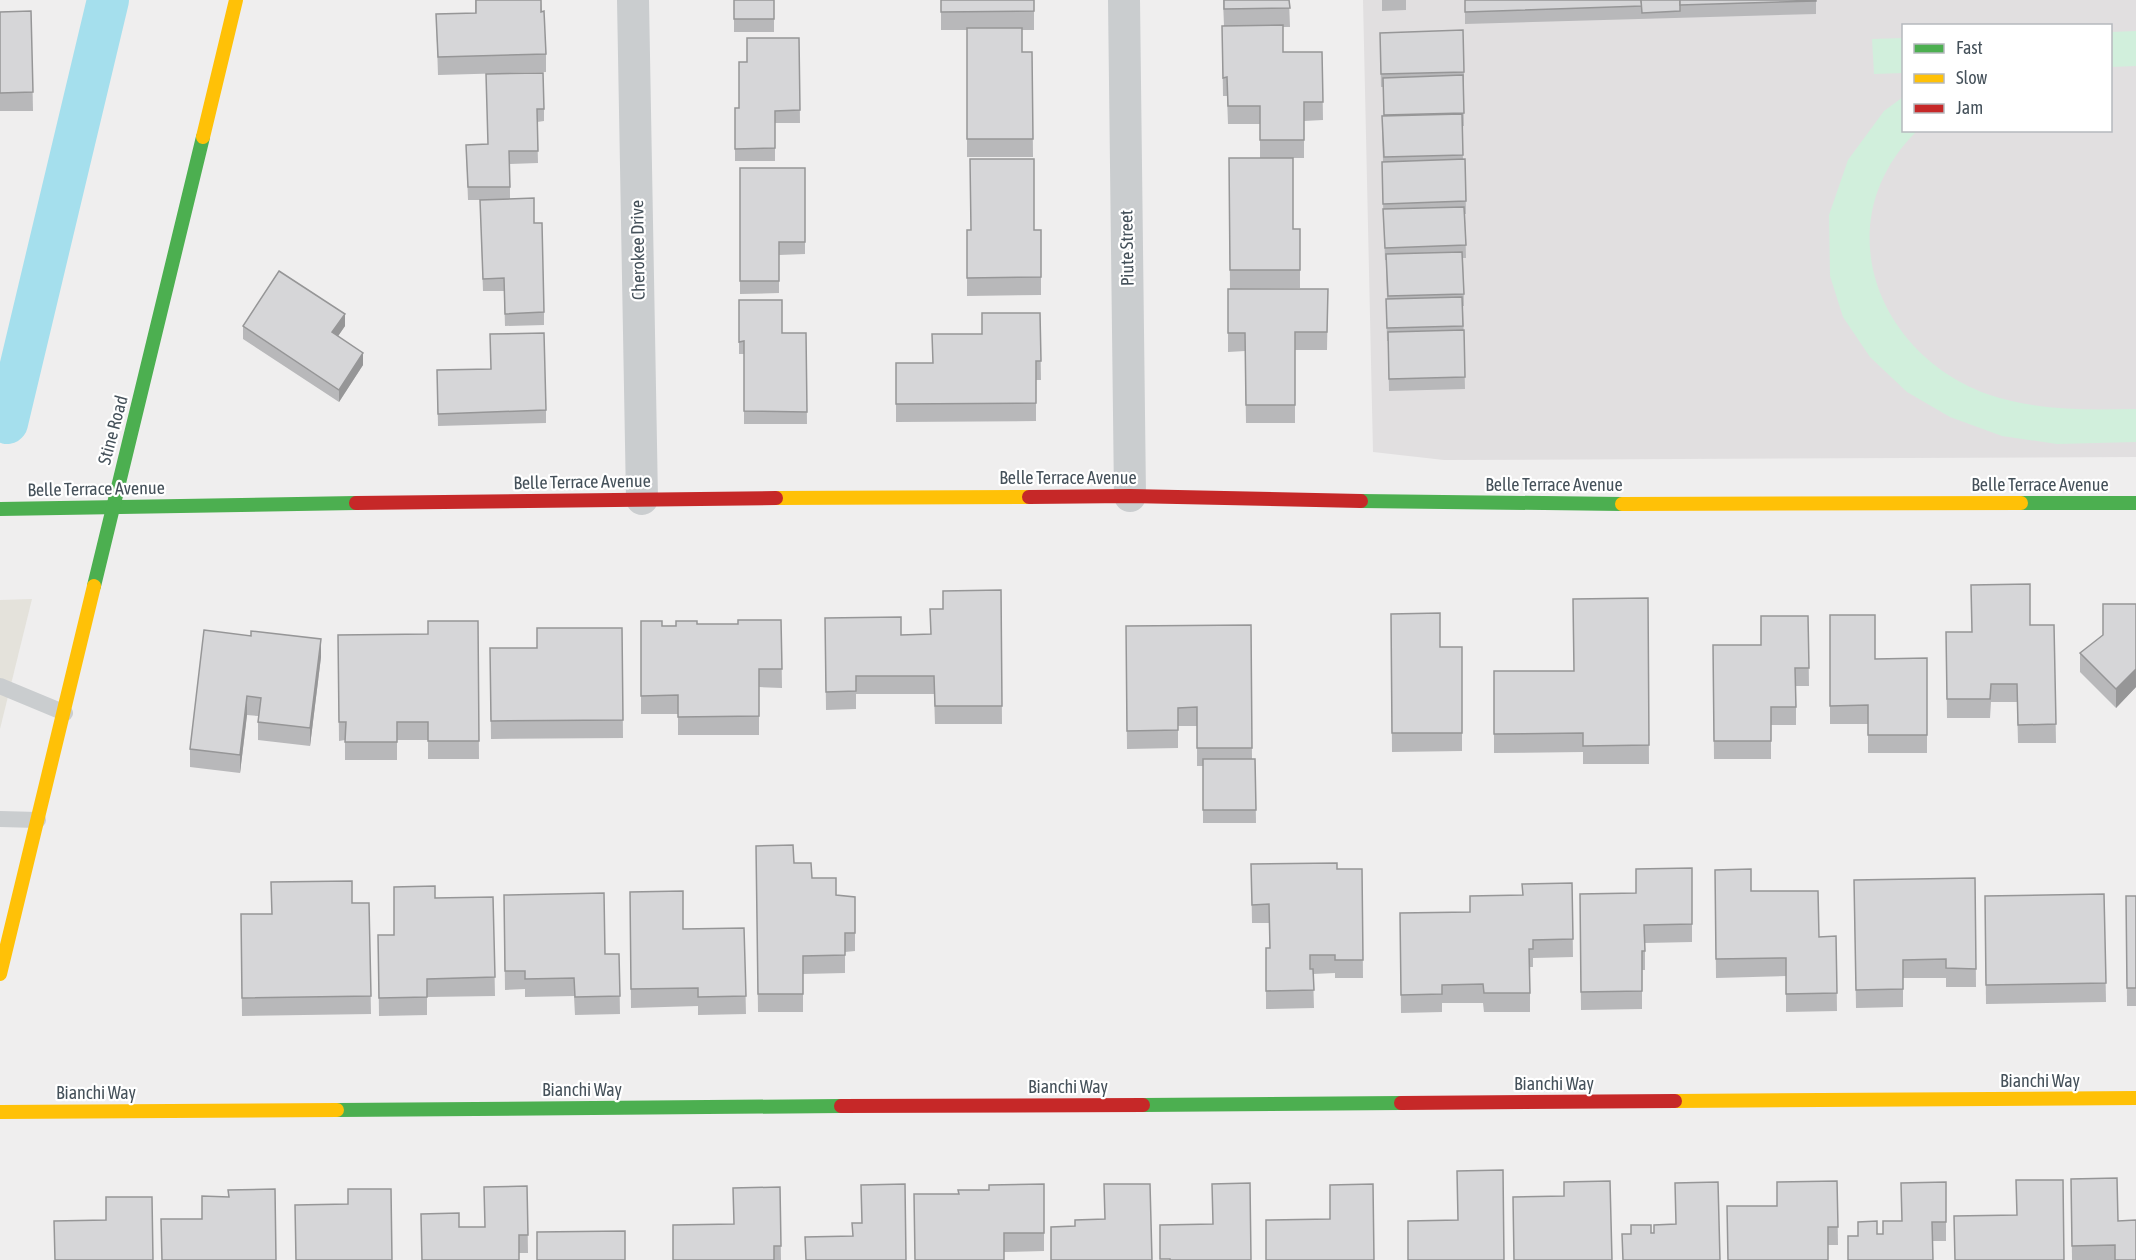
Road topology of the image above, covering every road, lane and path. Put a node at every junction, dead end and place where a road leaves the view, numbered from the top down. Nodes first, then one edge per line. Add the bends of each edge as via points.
1 (236, 0) edge
2 (633, 0) edge
3 (1124, 0) edge
4 (1130, 496) junction
5 (642, 499) junction
6 (2136, 503) edge
7 (112, 507) junction
8 (0, 508) edge
9 (0, 686) edge
10 (65, 713) junction
11 (0, 819) edge
12 (38, 820) junction
13 (0, 974) edge
14 (2136, 1098) edge
15 (0, 1112) edge

1 - 7 street, Stine Road
2 - 5 street, Cherokee Drive
3 - 4 street, Piute Street
4 - 5 street, Belle Terrace Avenue
4 - 6 street, Belle Terrace Avenue via 1527,504
5 - 7 street, Belle Terrace Avenue
7 - 8 street, Belle Terrace Avenue
7 - 10 street, Stine Road
9 - 10 lane
10 - 12 street, Stine Road
11 - 12 lane
12 - 13 street, Stine Road
14 - 15 street, Bianchi Way

